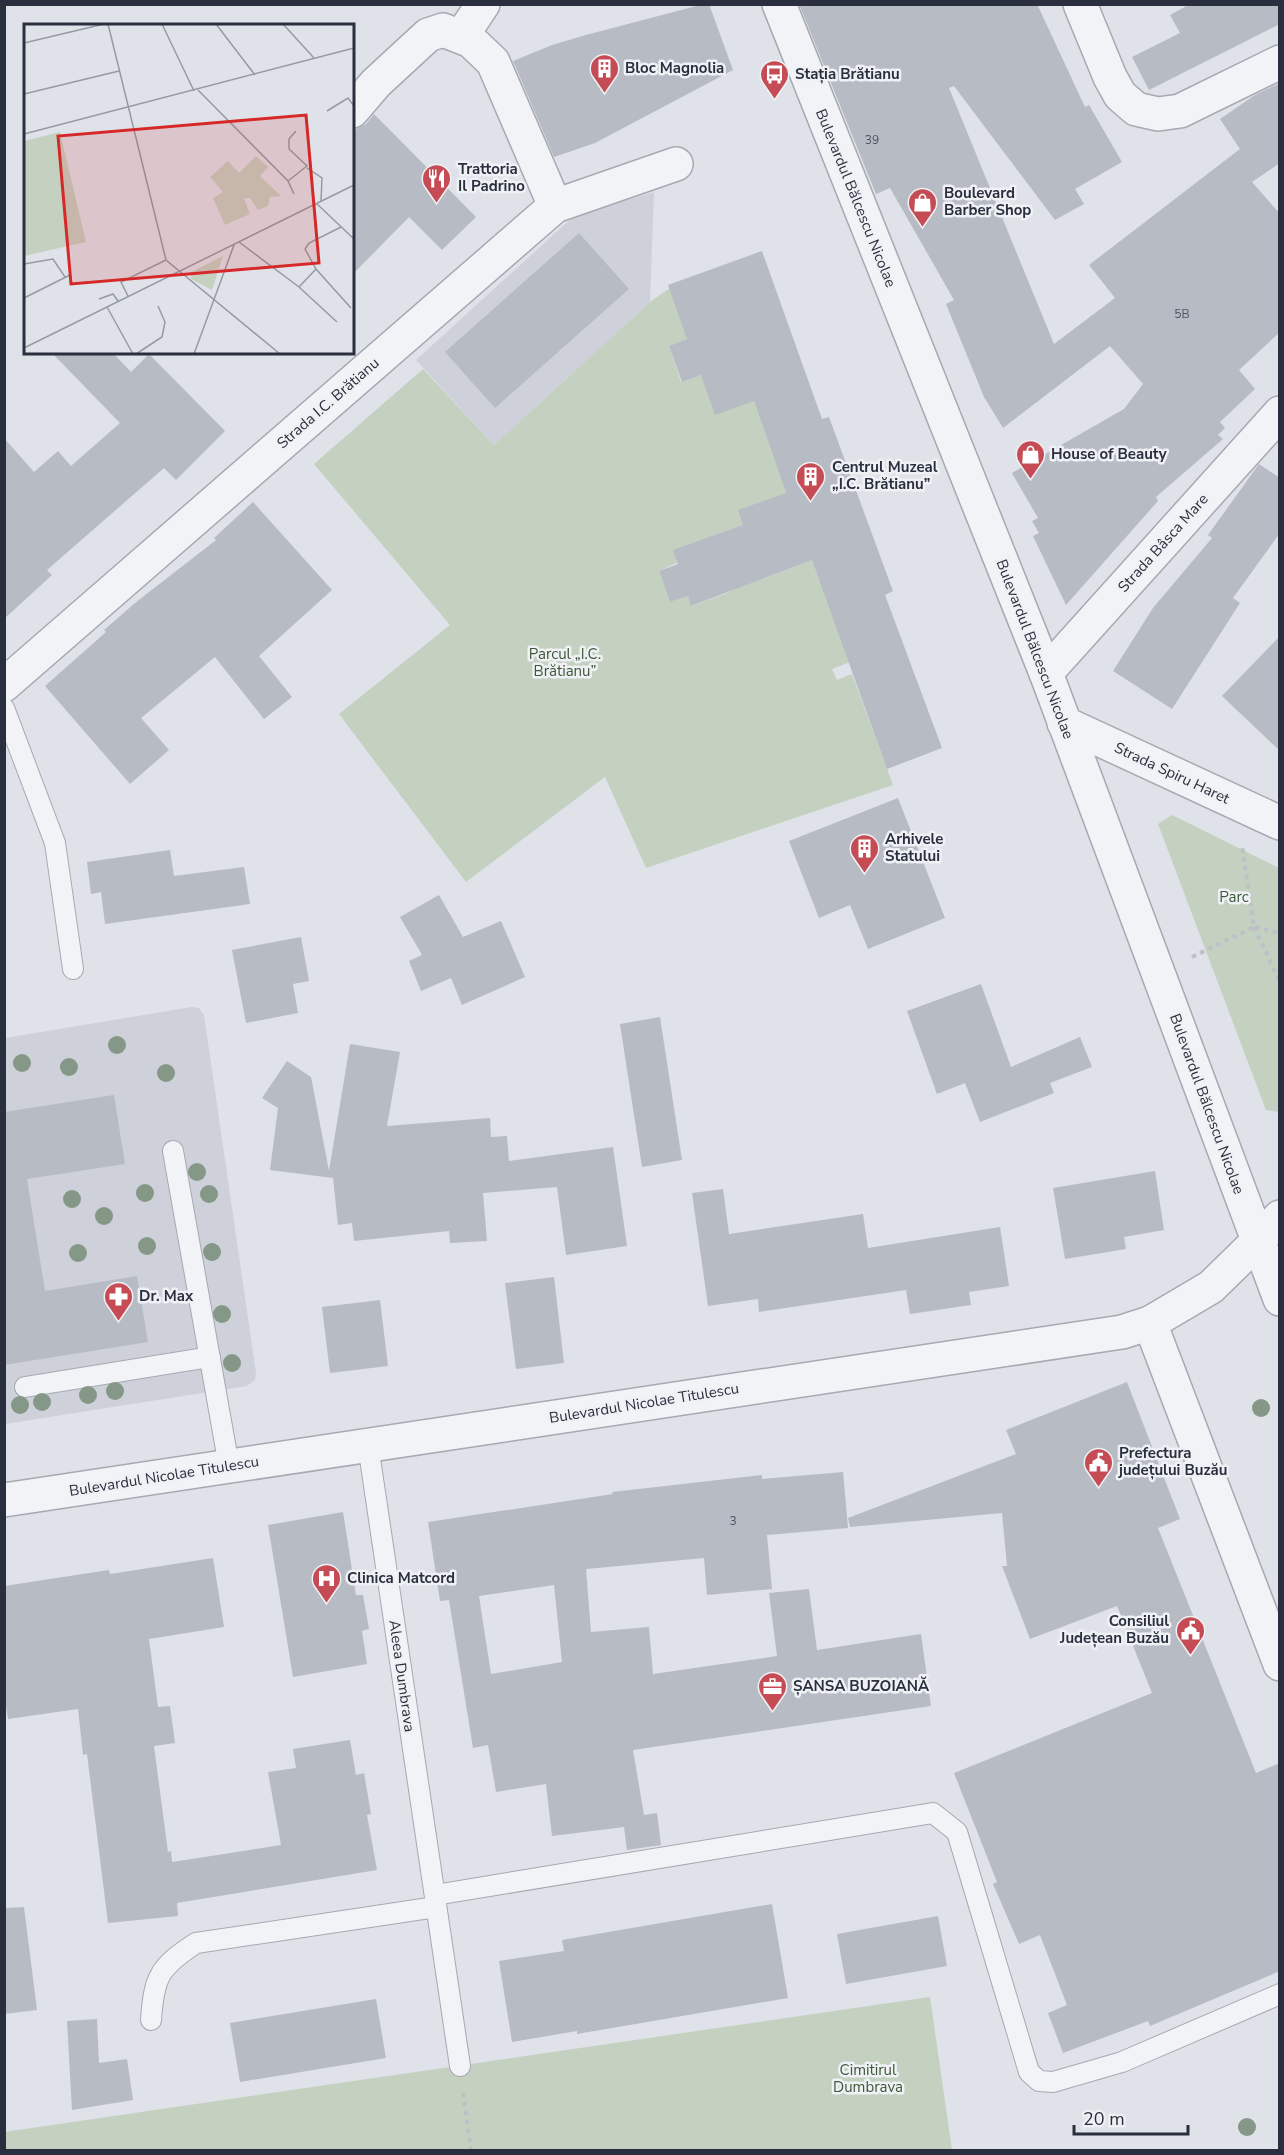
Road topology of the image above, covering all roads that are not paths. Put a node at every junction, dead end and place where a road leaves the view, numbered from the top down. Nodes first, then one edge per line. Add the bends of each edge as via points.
1 (483, 4) edge
2 (778, 4) edge
3 (1080, 4) edge
4 (461, 37) junction
5 (1280, 62) edge
6 (354, 109) edge
7 (676, 164) dead end
8 (555, 206) junction
9 (1280, 413) edge
10 (1046, 673) junction
11 (4, 685) edge
12 (4, 708) edge
13 (1064, 723) junction
14 (1280, 823) edge
15 (74, 969) dead end
16 (173, 1151) dead end
17 (1280, 1217) edge
18 (1257, 1242) junction
19 (1280, 1299) edge
20 (1150, 1323) junction
21 (210, 1357) junction
22 (25, 1388) dead end
23 (368, 1444) junction
24 (229, 1466) junction
25 (4, 1500) edge
26 (1280, 1664) edge
27 (435, 1901) junction
28 (1280, 1994) edge
29 (151, 2020) dead end
30 (460, 2066) road end

1 - 4 street
2 - 10 street, Bulevardul Bălcescu Nicolae
3 - 5 street via 1120,95 1136,109 1158,114 1180,111
4 - 6 street via 444,30 428,35
4 - 8 street via 471,40 493,62
7 - 8 street, Strada I.C. Brătianu
8 - 11 street, Strada I.C. Brătianu
9 - 10 street, Strada Bâsca Mare
10 - 13 street, Bulevardul Bălcescu Nicolae
12 - 15 lane via 55,843
13 - 14 street, Strada Spiru Haret
13 - 18 street, Bulevardul Bălcescu Nicolae
16 - 21 lane
17 - 18 street, Bulevardul Nicolae Titulescu
18 - 19 street, Bulevardul Bălcescu Nicolae
18 - 20 street, Bulevardul Nicolae Titulescu via 1211,1287
20 - 23 street, Bulevardul Nicolae Titulescu via 1122,1332
20 - 26 street
21 - 22 lane
21 - 24 lane
23 - 24 street, Bulevardul Nicolae Titulescu
23 - 27 lane, Aleea Dumbrava
24 - 25 street, Bulevardul Nicolae Titulescu
27 - 28 lane via 933,1813 957,1832 1029,2072 1039,2081 1053,2082 1122,2062
27 - 29 lane via 196,1943 160,1972
27 - 30 lane, Aleea Dumbrava

